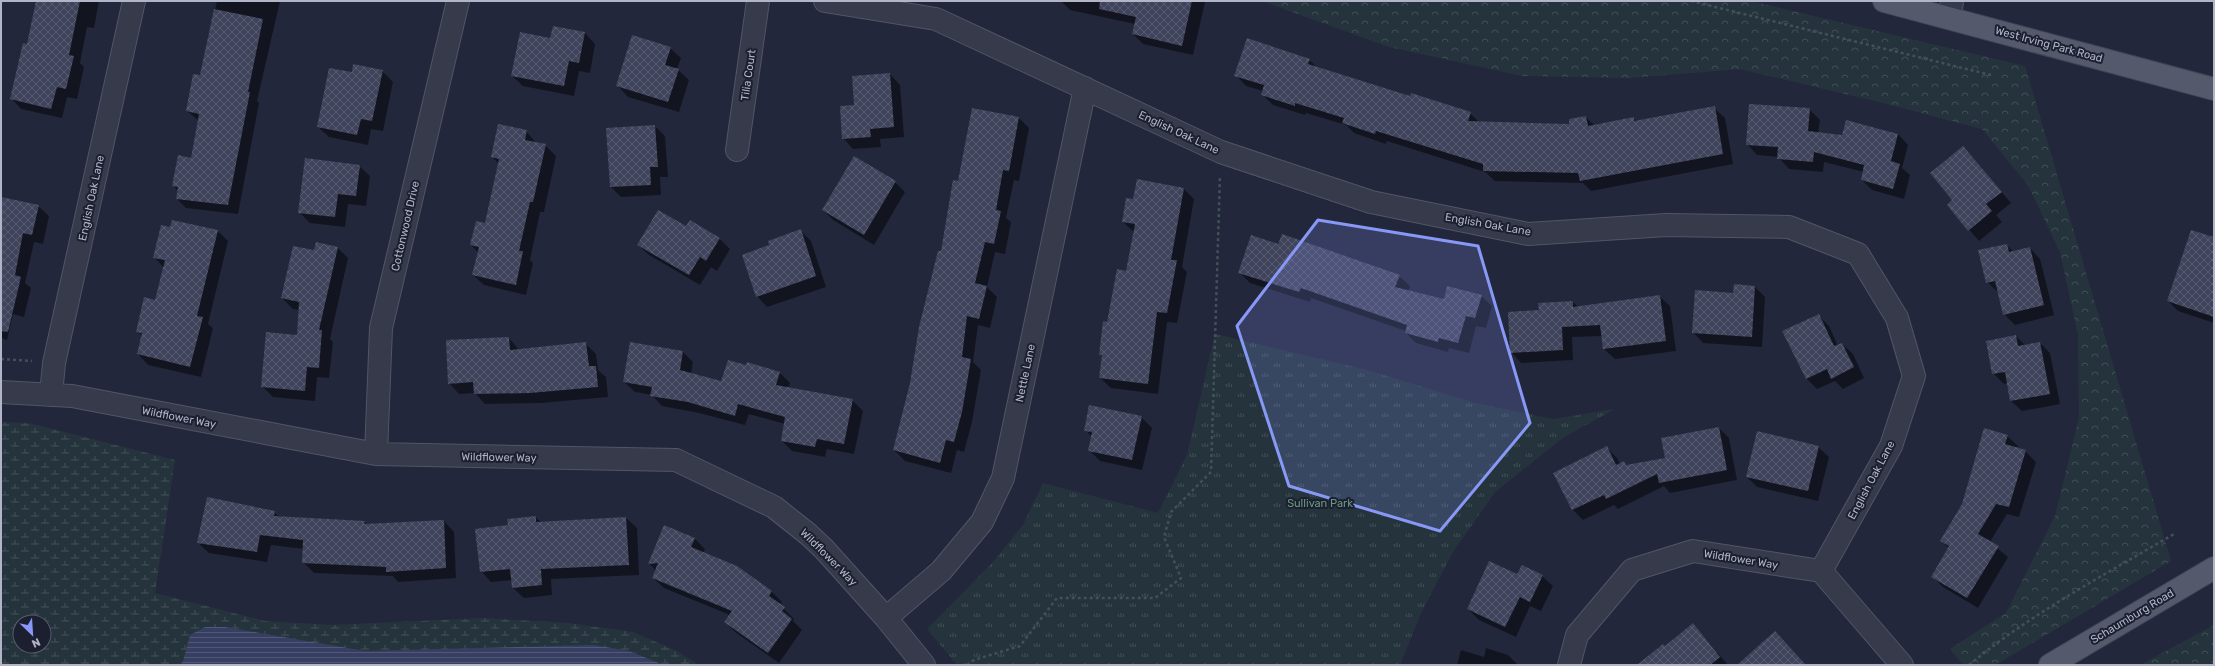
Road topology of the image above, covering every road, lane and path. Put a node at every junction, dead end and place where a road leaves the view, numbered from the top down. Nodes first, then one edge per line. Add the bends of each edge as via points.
1 (134, 1) edge
2 (458, 1) edge
3 (758, 1) edge
4 (825, 1) edge
5 (1691, 1) edge
6 (1884, 1) edge
7 (1951, 9) edge
8 (1990, 75) dead end
9 (1085, 88) junction
10 (2214, 89) edge
11 (737, 150) dead end
12 (1221, 152) junction
13 (1, 359) edge
14 (54, 363) junction
15 (1, 392) edge
16 (51, 395) junction
17 (376, 454) junction
18 (2174, 534) dead end
19 (2214, 568) edge
20 (1821, 571) junction
21 (886, 618) junction
22 (924, 665) edge
23 (968, 665) edge
24 (1569, 665) edge
25 (1902, 665) edge
26 (1969, 665) edge
27 (2050, 665) edge

1 - 14 street, English Oak Lane
2 - 17 street, Cottonwood Drive via 381,328
3 - 11 street, Tilia Court
4 - 9 street, English Oak Lane via 936,19
5 - 8 path
6 - 7 main road, West Irving Park Road
7 - 10 main road, West Irving Park Road
9 - 12 street, English Oak Lane
9 - 21 street, Nettle Lane via 1003,478 982,522 941,571
12 - 20 street, English Oak Lane via 1371,202 1528,234 1666,225 1789,227 1858,254 1897,318 1914,376 1891,446
12 - 23 path via 1211,472 1171,512 1164,537 1181,578 1155,598 1057,598 1020,646 974,660
13 - 14 path
14 - 16 street, English Oak Lane
15 - 16 street, Wildflower Way
16 - 17 street, Wildflower Way via 72,396
17 - 21 street, Wildflower Way via 676,460 774,506 824,549
18 - 26 path via 2066,598 1996,643
19 - 27 main road, Schaumburg Road
20 - 24 street, Wildflower Way via 1693,551 1632,570 1577,635
20 - 25 street
21 - 22 street, Wildflower Way

